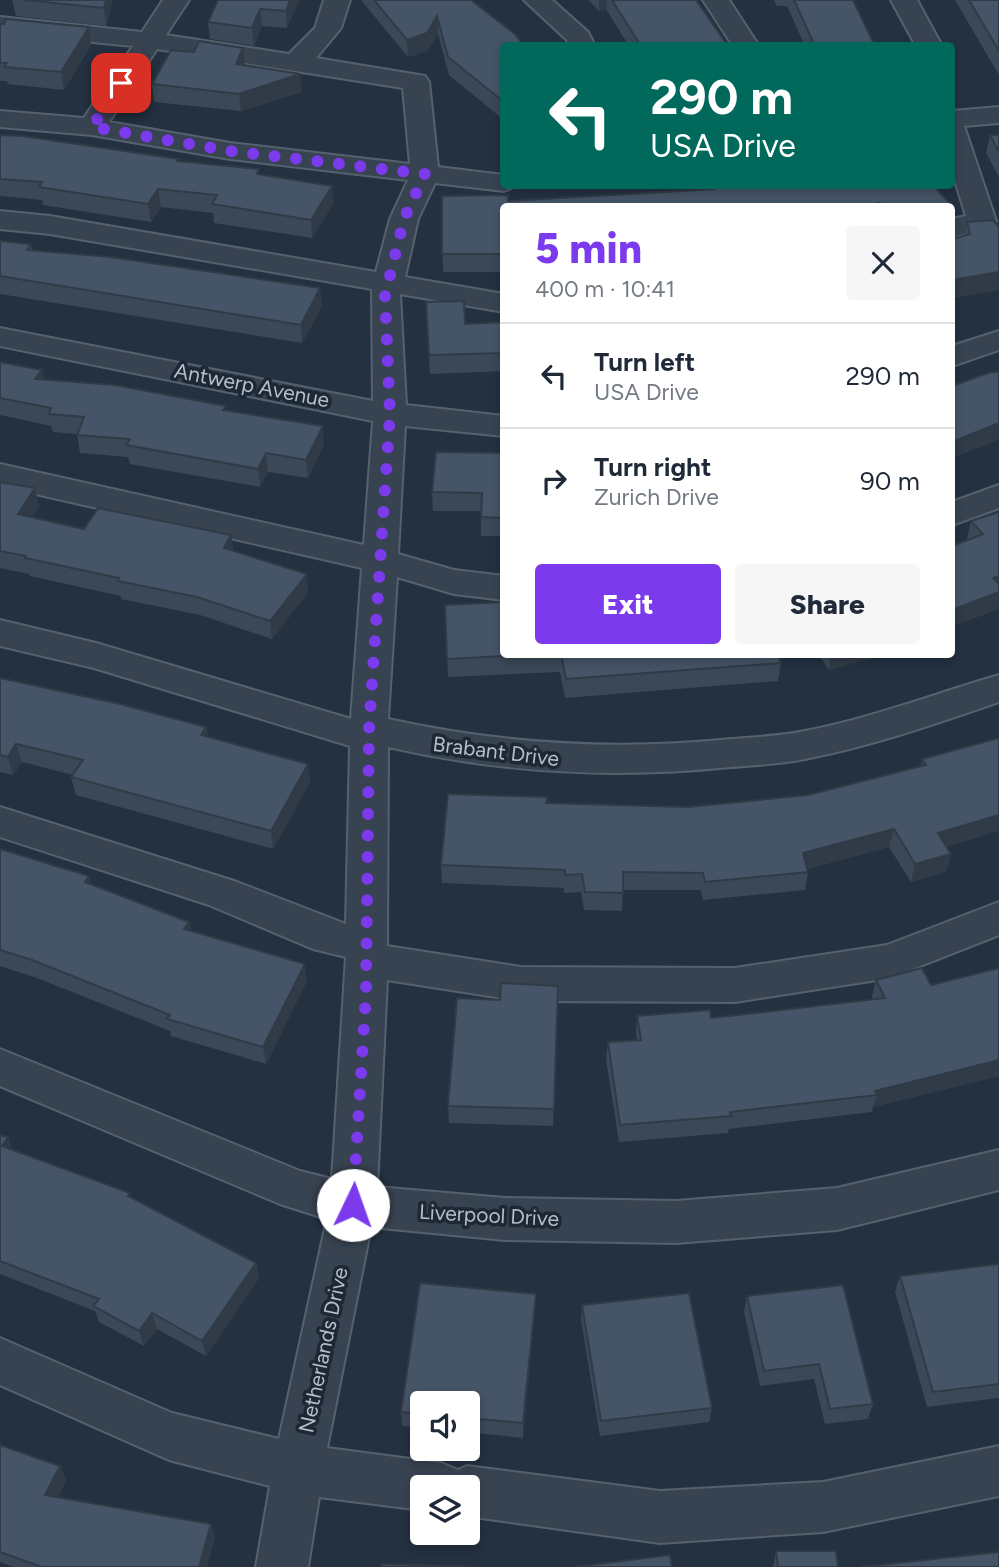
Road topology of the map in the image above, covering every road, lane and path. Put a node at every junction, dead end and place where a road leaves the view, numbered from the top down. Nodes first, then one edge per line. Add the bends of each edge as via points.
1 (176, 0) edge
2 (337, 0) edge
3 (537, 0) edge
4 (716, 0) edge
5 (904, 0) edge
6 (0, 24) edge
7 (150, 40) junction
8 (581, 42) edge
9 (743, 42) edge
10 (927, 42) edge
11 (296, 62) junction
12 (958, 115) edge
13 (999, 115) edge
14 (0, 119) edge
15 (92, 127) junction
16 (425, 174) junction
17 (500, 183) edge
18 (0, 220) edge
19 (955, 227) edge
20 (388, 286) junction
21 (500, 302) edge
22 (0, 337) edge
23 (390, 414) junction
24 (500, 426) edge
25 (0, 475) edge
26 (999, 496) edge
27 (955, 513) edge
28 (381, 561) junction
29 (500, 587) edge
30 (0, 634) edge
31 (999, 688) edge
32 (369, 729) junction
33 (0, 822) edge
34 (999, 918) edge
35 (366, 952) junction
36 (0, 1067) edge
37 (999, 1170) edge
38 (353, 1205) junction
39 (0, 1361) edge
40 (299, 1469) junction
41 (999, 1471) edge
42 (410, 1484) edge
43 (480, 1493) edge
44 (282, 1567) edge

1 - 7 street
2 - 11 street via 323,40
3 - 8 street
4 - 9 street
5 - 10 street
6 - 7 street
7 - 11 street
7 - 15 street
11 - 16 street via 416,82
12 - 13 street
12 - 19 street via 982,221
14 - 15 street
15 - 16 street via 230,151
16 - 17 street
16 - 20 street, Netherlands Drive via 404,219
18 - 20 street
20 - 21 street
20 - 23 street, Netherlands Drive
22 - 23 street, Antwerp Avenue
23 - 24 street, Antwerp Avenue
23 - 28 street, Netherlands Drive
25 - 28 street
26 - 27 street
28 - 29 street via 441,579
28 - 32 street, Netherlands Drive
30 - 32 street, Brabant Drive via 96,656 355,734
31 - 32 street, Brabant Drive via 889,725 803,746 694,757 573,760 459,749
32 - 35 street, Netherlands Drive
33 - 35 street via 223,893
34 - 35 street via 890,961 735,985 521,984
35 - 38 street, Netherlands Drive
36 - 38 street, Liverpool Drive via 296,1190
37 - 38 street, Liverpool Drive via 837,1209 676,1222 505,1219
38 - 40 street, Netherlands Drive
39 - 40 street via 169,1436
40 - 42 street
40 - 44 street, Netherlands Drive
41 - 43 street via 823,1507 660,1517

